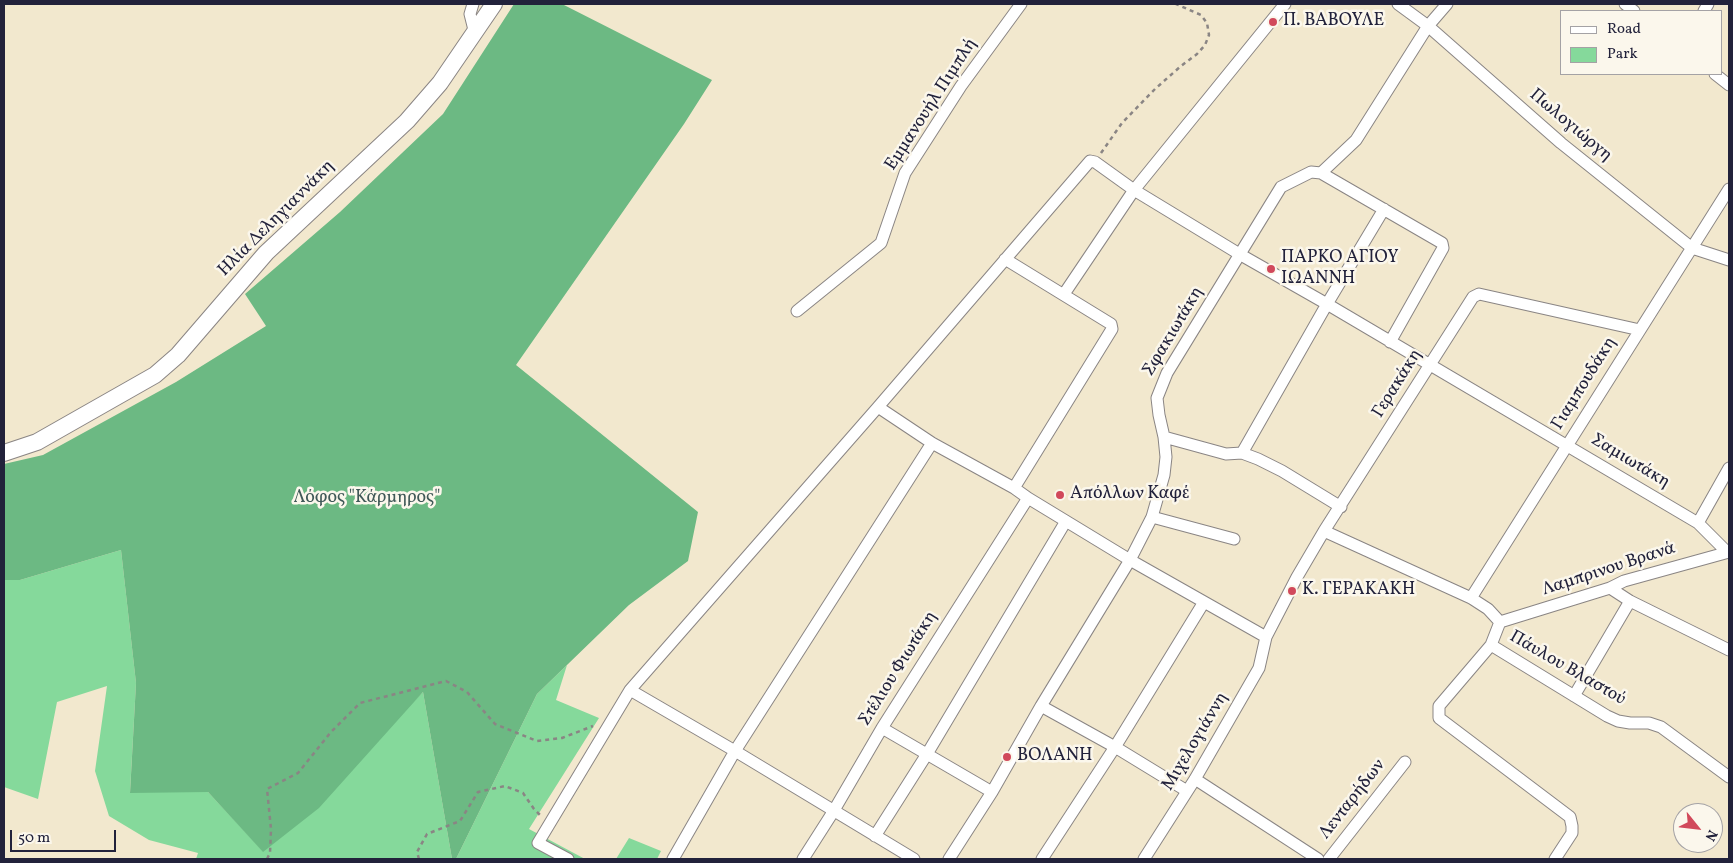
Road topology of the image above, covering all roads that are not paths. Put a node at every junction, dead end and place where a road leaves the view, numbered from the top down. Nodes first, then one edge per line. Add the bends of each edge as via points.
1 (473, 4) edge
2 (494, 4) edge
3 (1021, 4) edge
4 (1285, 4) edge
5 (1398, 4) edge
6 (1447, 4) edge
7 (1428, 26) junction
8 (475, 34) junction
9 (1715, 75) edge
10 (1729, 85) edge
11 (1321, 173) junction
12 (1729, 189) edge
13 (1134, 190) junction
14 (1384, 209) junction
15 (1692, 248) junction
16 (1241, 255) junction
17 (1005, 259) junction
18 (1729, 260) edge
19 (1064, 294) junction
20 (1327, 304) junction
21 (797, 310) dead end
22 (1640, 330) junction
23 (1390, 342) junction
24 (1430, 366) junction
25 (878, 407) junction
26 (1164, 437) junction
27 (932, 443) junction
28 (1568, 445) junction
29 (1242, 453) junction
30 (4, 454) edge
31 (1729, 468) edge
32 (1014, 488) junction
33 (1028, 498) junction
34 (1340, 506) junction
35 (1152, 517) junction
36 (1066, 521) junction
37 (1698, 523) junction
38 (1324, 531) junction
39 (1234, 539) dead end
40 (1728, 552) edge
41 (1130, 560) junction
42 (1610, 588) junction
43 (1471, 598) junction
44 (1630, 601) junction
45 (1204, 602) junction
46 (1500, 622) junction
47 (1266, 637) junction
48 (1491, 644) junction
49 (1729, 650) edge
50 (630, 690) junction
51 (1574, 696) junction
52 (1041, 706) junction
53 (882, 728) junction
54 (1115, 747) junction
55 (735, 750) junction
56 (927, 754) junction
57 (1405, 762) dead end
58 (1729, 777) edge
59 (1195, 779) junction
60 (1187, 791) junction
61 (992, 792) junction
62 (833, 812) junction
63 (875, 836) junction
64 (568, 859) edge
65 (673, 859) edge
66 (803, 859) edge
67 (914, 859) edge
68 (949, 859) edge
69 (1042, 859) edge
70 (1144, 859) edge
71 (1318, 859) edge
72 (1329, 859) edge
73 (1555, 859) edge

1 - 8 street via 470,14
2 - 8 street, Ηλία Δεληγιαννάκη
3 - 21 street, Εµµανουήλ Πιµπλή via 961,86 905,173 881,243
4 - 13 street
5 - 7 street, Πωλογιώργη
6 - 7 street, Σφακιωτάκη
7 - 11 street, Σφακιωτάκη via 1356,140
7 - 15 street, Πωλογιώργη via 1561,143
8 - 30 street, Ηλία Δεληγιαννάκη via 440,83 407,121 266,253 178,355 155,376 37,442
9 - 10 street
11 - 14 street
11 - 16 street, Σφακιωτάκη via 1311,172 1281,187
12 - 15 street, Γιαμπουδάκη
13 - 16 street, Σαμιωτάκη
13 - 17 street, Σαμιωτάκη via 1090,161
13 - 19 street
14 - 20 street
14 - 23 street via 1442,243 1443,248
15 - 18 street, Πωλογιώργη
15 - 22 street, Γιαμπουδάκη
16 - 20 street, Σαμιωτάκη
16 - 26 street, Σφακιωτάκη via 1161,387 1157,398
17 - 19 street
17 - 25 street
19 - 32 street via 1110,324 1112,329
20 - 23 street, Σαμιωτάκη
20 - 29 street
22 - 24 street, Γερακάκη via 1479,294 1473,297
22 - 28 street, Γιαμπουδάκη
23 - 24 street, Σαμιωτάκη
24 - 28 street, Σαμιωτάκη
24 - 34 street, Γερακάκη
25 - 27 street
25 - 50 street
26 - 29 street via 1226,454
26 - 35 street, Σφακιωτάκη via 1164,475
27 - 32 street
27 - 55 street
28 - 37 street, Σαμιωτάκη
28 - 43 street, Γιαμπουδάκη
29 - 34 street via 1282,471
31 - 37 street
32 - 33 street
33 - 36 street
33 - 53 street, Στέλιου Φιωτάκη
34 - 38 street, Γερακάκη
35 - 39 street
35 - 41 street, Σφακιωτάκη
36 - 41 street
36 - 56 street
37 - 40 street, Σαμιωτάκη
38 - 43 street
38 - 47 street, Γερακάκη
40 - 42 street, Λαμπρινου Βρανά via 1624,581
41 - 45 street
41 - 52 street, Σφακιωτάκη
42 - 44 street
42 - 46 street, Λαμπρινου Βρανά
43 - 46 street
44 - 49 street
44 - 51 street
45 - 47 street
45 - 54 street
46 - 48 street
47 - 59 street, Μιχελογιάννη via 1259,668
48 - 51 street, Πάυλου Βλαστού
48 - 73 street via 1439,706 1439,715 1442,721 1570,817 1572,833
50 - 55 street
50 - 64 street via 538,843
51 - 58 street, Πάυλου Βλαστού via 1618,720 1661,727
52 - 54 street
52 - 61 street, Σφακιωτάκη
53 - 56 street
53 - 62 street, Στέλιου Φιωτάκη
54 - 60 street
54 - 69 street
55 - 62 street
55 - 65 street
56 - 61 street
56 - 63 street
57 - 72 street, Λενταρήδων
59 - 60 street, Μιχελογιάννη
59 - 71 street
60 - 70 street, Μιχελογιάννη
61 - 68 street, Σφακιωτάκη
62 - 63 street
62 - 66 street, Στέλιου Φιωτάκη
63 - 67 street

